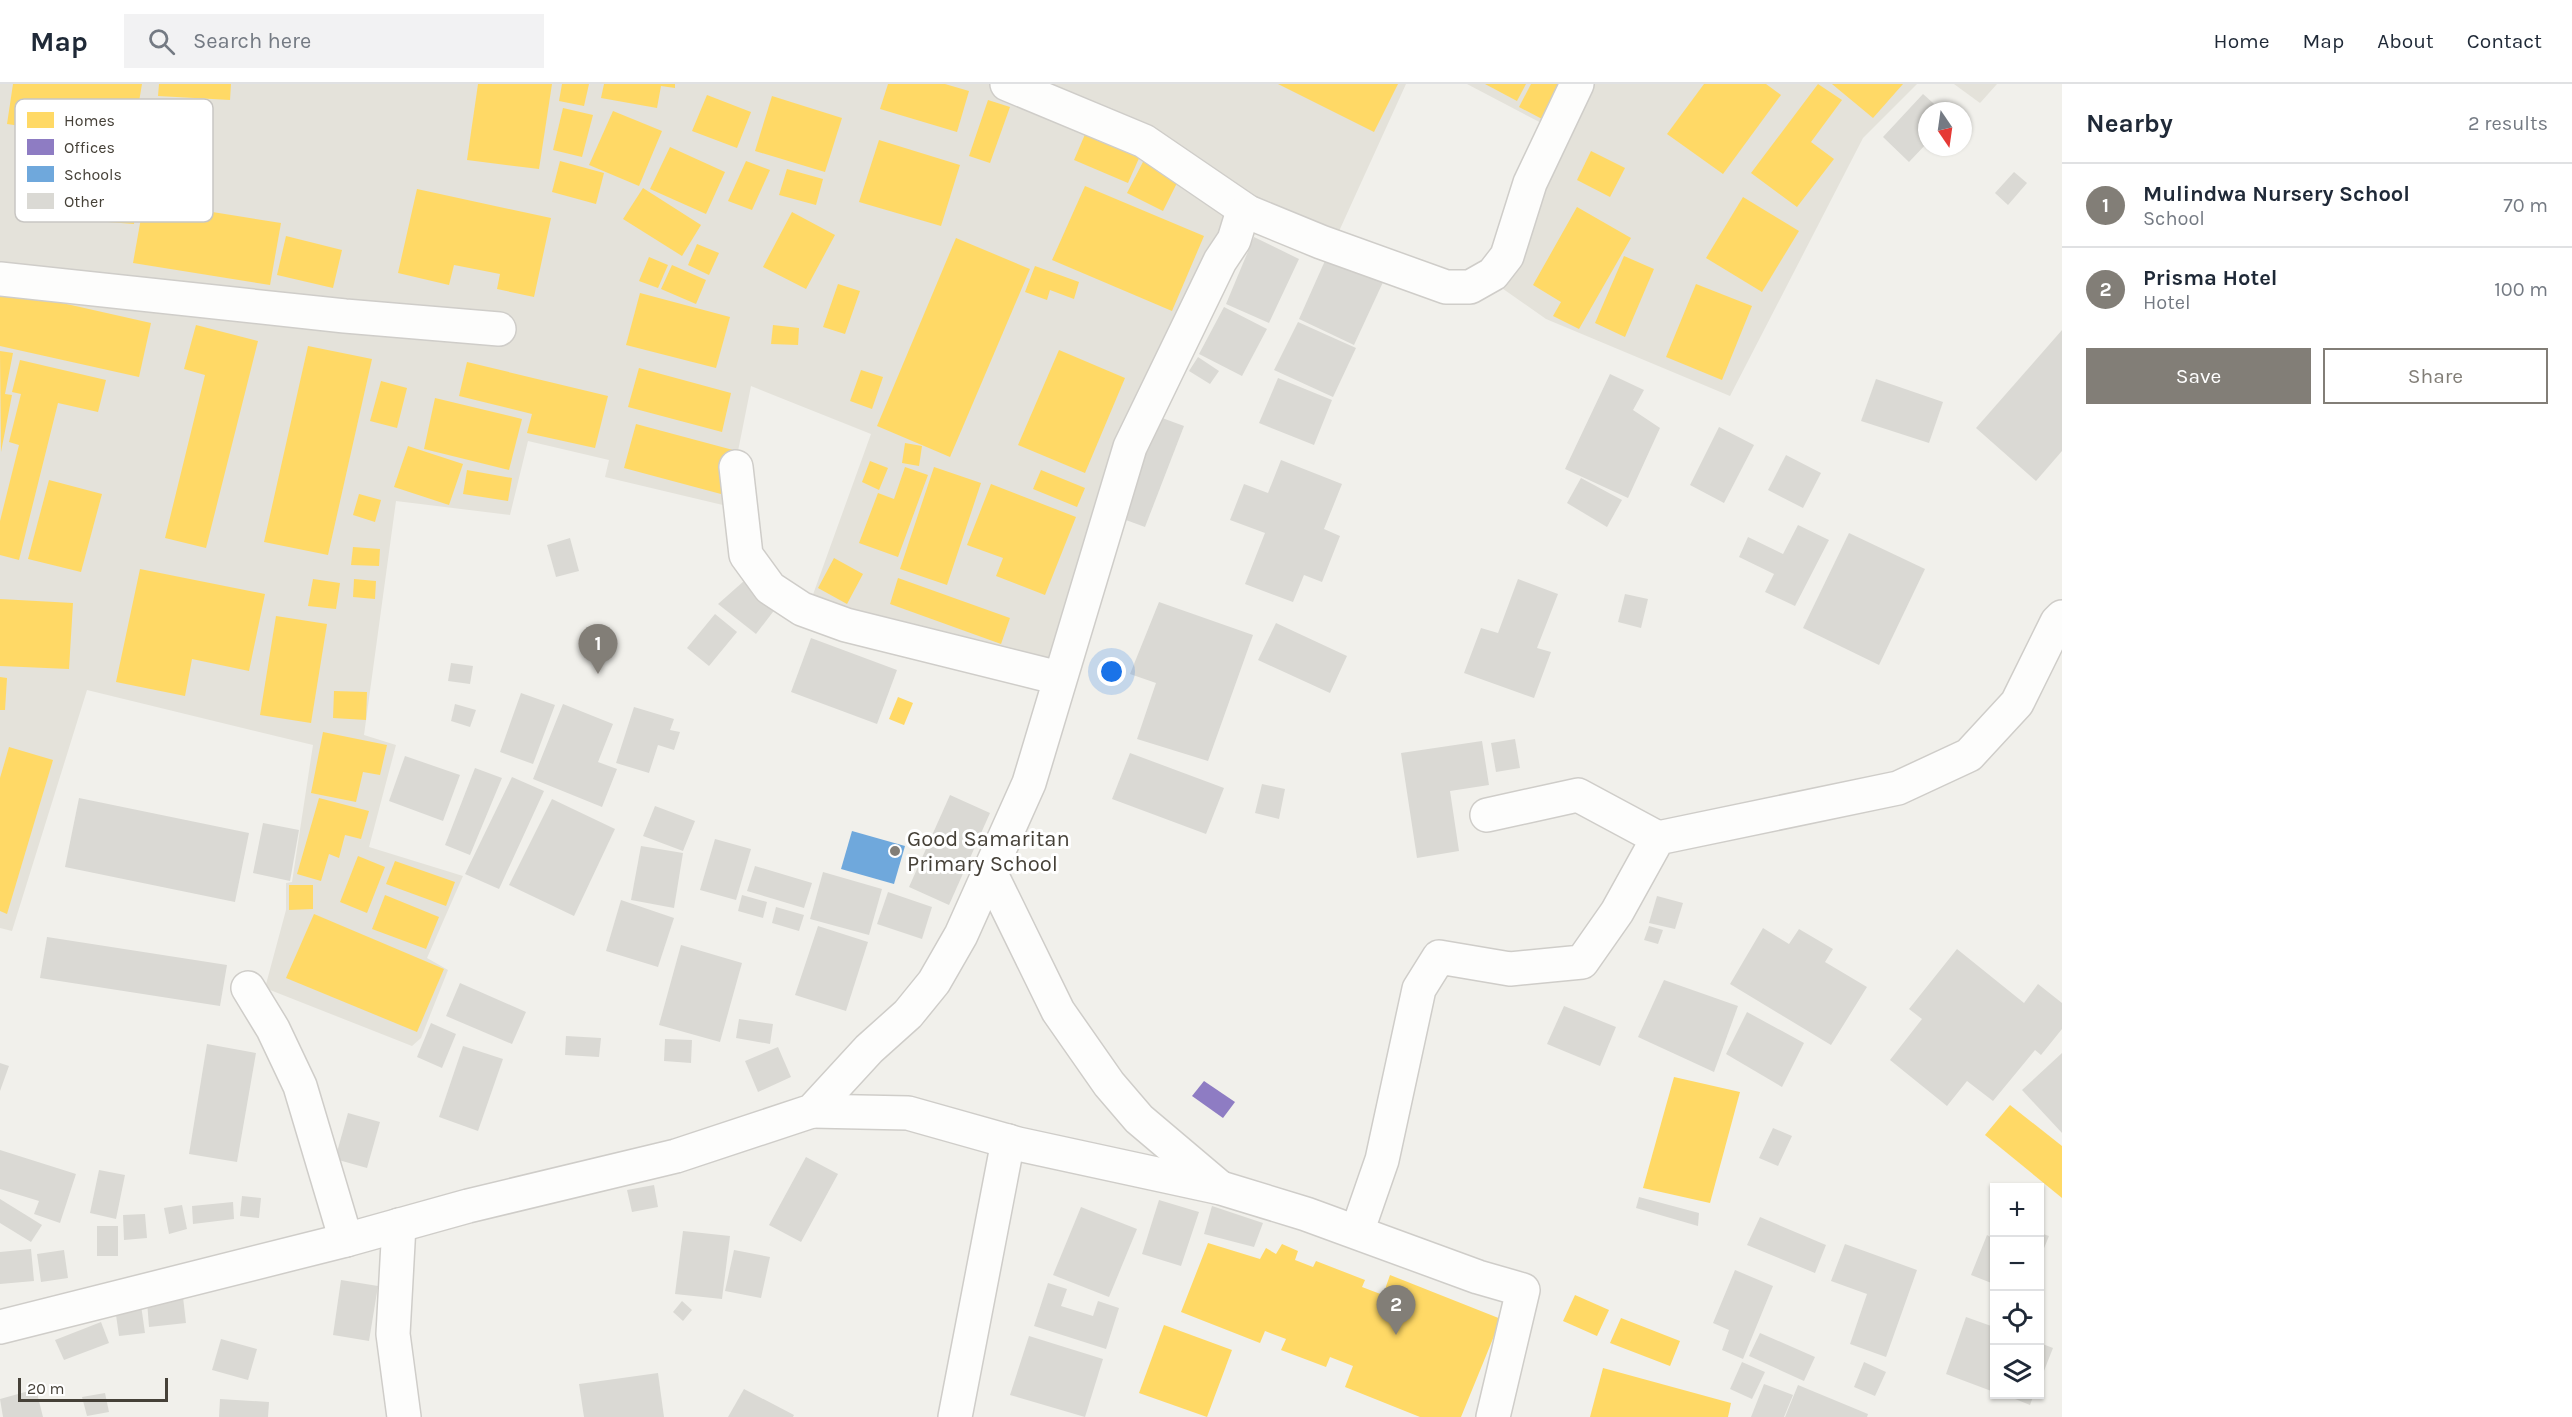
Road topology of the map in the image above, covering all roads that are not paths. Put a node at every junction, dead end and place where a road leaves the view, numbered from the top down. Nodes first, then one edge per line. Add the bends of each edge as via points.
1 (1007, 84) edge
2 (1577, 84) edge
3 (1248, 212) junction
4 (0, 279) edge
5 (499, 329) dead end
6 (736, 467) dead end
7 (2062, 617) edge
8 (1059, 678) junction
9 (1487, 815) dead end
10 (1658, 838) junction
11 (990, 872) junction
12 (248, 988) dead end
13 (812, 1111) junction
14 (1008, 1141) junction
15 (1221, 1188) junction
16 (399, 1226) junction
17 (1357, 1232) junction
18 (346, 1240) junction
19 (0, 1328) edge
20 (404, 1417) edge
21 (955, 1417) edge
22 (1493, 1417) edge

1 - 3 street via 1144,141
2 - 3 street via 1530,183 1507,256 1493,274 1470,287 1446,287
3 - 8 street via 1242,214 1234,240 1220,261 1130,447
4 - 5 street
6 - 8 street via 746,555 771,588 802,609 846,625
7 - 10 street via 2017,703 1969,755 1898,788
8 - 11 street via 1029,783
9 - 10 street via 1578,795
10 - 17 street via 1617,912 1582,962 1510,969 1439,957 1419,989 1382,1160
11 - 13 street via 934,982 908,1014 869,1049
11 - 15 street via 1058,1011 1108,1084 1139,1119
12 - 18 street via 300,1086
13 - 14 street via 908,1113
13 - 16 street via 676,1156
14 - 15 street
14 - 21 street
15 - 17 street
16 - 18 street
16 - 20 street via 393,1334
17 - 22 street via 1523,1290
18 - 19 street

